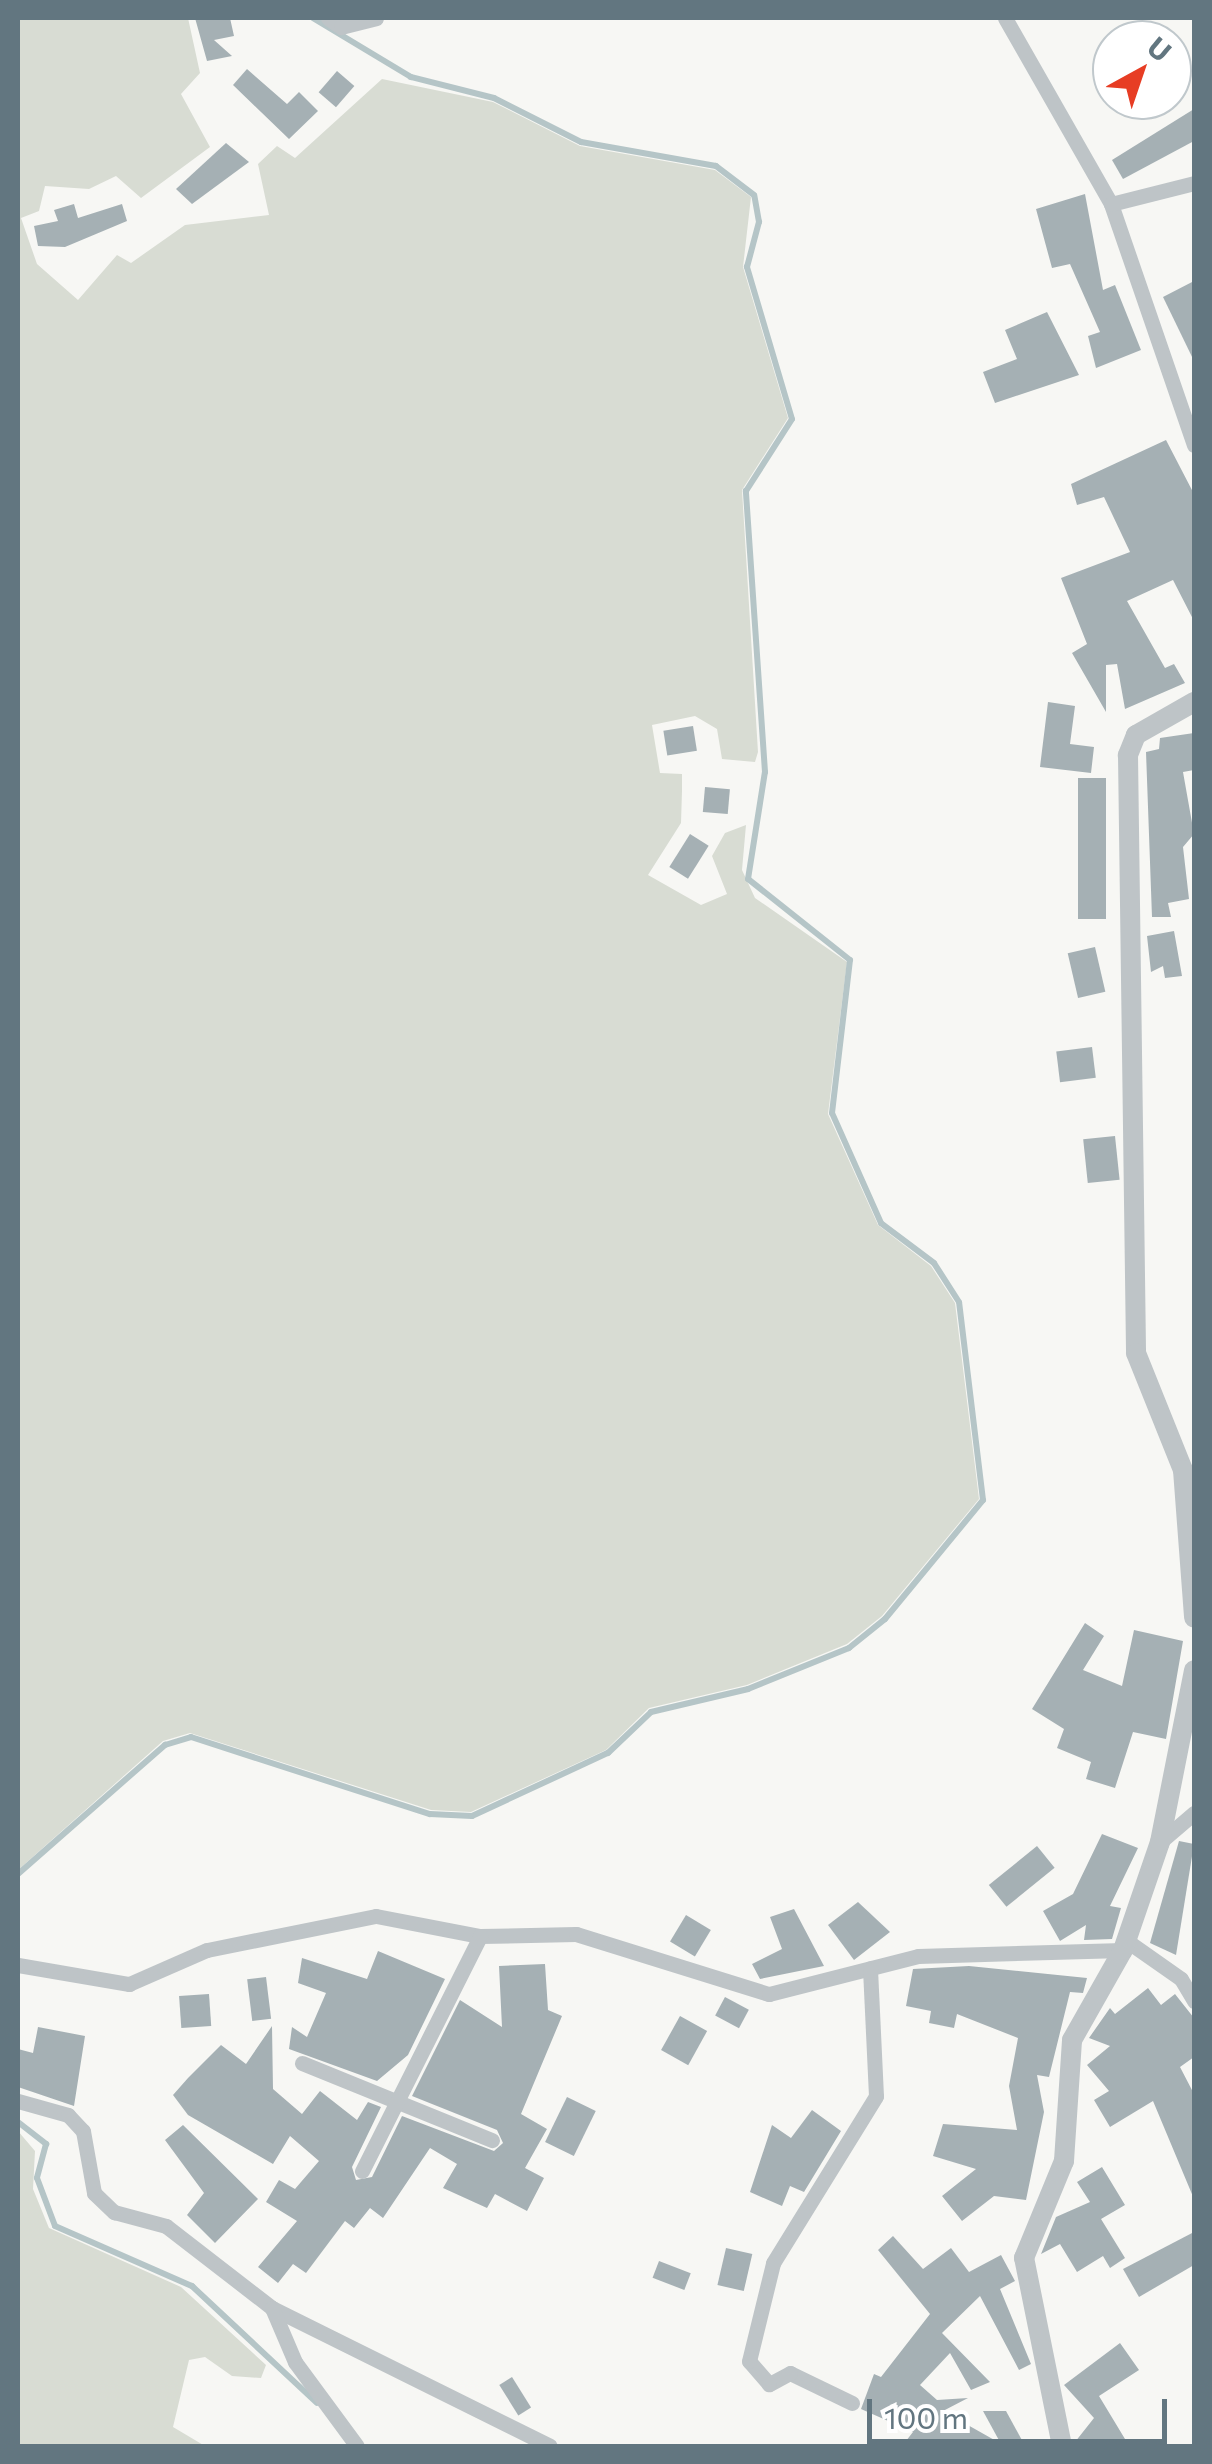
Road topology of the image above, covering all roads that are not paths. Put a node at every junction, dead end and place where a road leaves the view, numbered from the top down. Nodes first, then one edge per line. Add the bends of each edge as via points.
1 (328, 18) edge
2 (376, 18) edge
3 (1006, 18) edge
4 (1194, 183) edge
5 (1111, 204) junction
6 (1194, 445) edge
7 (1194, 702) edge
8 (1194, 1618) edge
9 (1194, 1670) edge
10 (1194, 1813) edge
11 (1160, 1842) junction
12 (480, 1936) junction
13 (1125, 1945) junction
14 (18, 1965) edge
15 (870, 1968) junction
16 (1194, 2001) edge
17 (302, 2064) dead end
18 (398, 2099) junction
19 (18, 2101) edge
20 (492, 2140) dead end
21 (362, 2171) dead end
22 (272, 2308) junction
23 (852, 2403) dead end
24 (358, 2446) edge
25 (550, 2446) edge
26 (1062, 2446) edge

1 - 2 street via 340,28
3 - 5 street
4 - 5 street
5 - 6 street
7 - 8 street via 1136,735 1128,756 1136,1353 1183,1470
9 - 11 street
10 - 11 street
11 - 13 street
12 - 14 street via 376,1916 207,1950 129,1984
12 - 15 street via 576,1934 769,1994
12 - 18 street
13 - 15 street via 918,1956
13 - 16 street via 1180,1979
13 - 26 street via 1072,2040 1064,2161 1024,2258
15 - 23 street via 876,2096 774,2263 749,2362 769,2384 790,2373
17 - 18 street
18 - 20 street
18 - 21 street
19 - 22 street via 68,2116 83,2131 104,2205 166,2226
22 - 24 street via 295,2362
22 - 25 street

